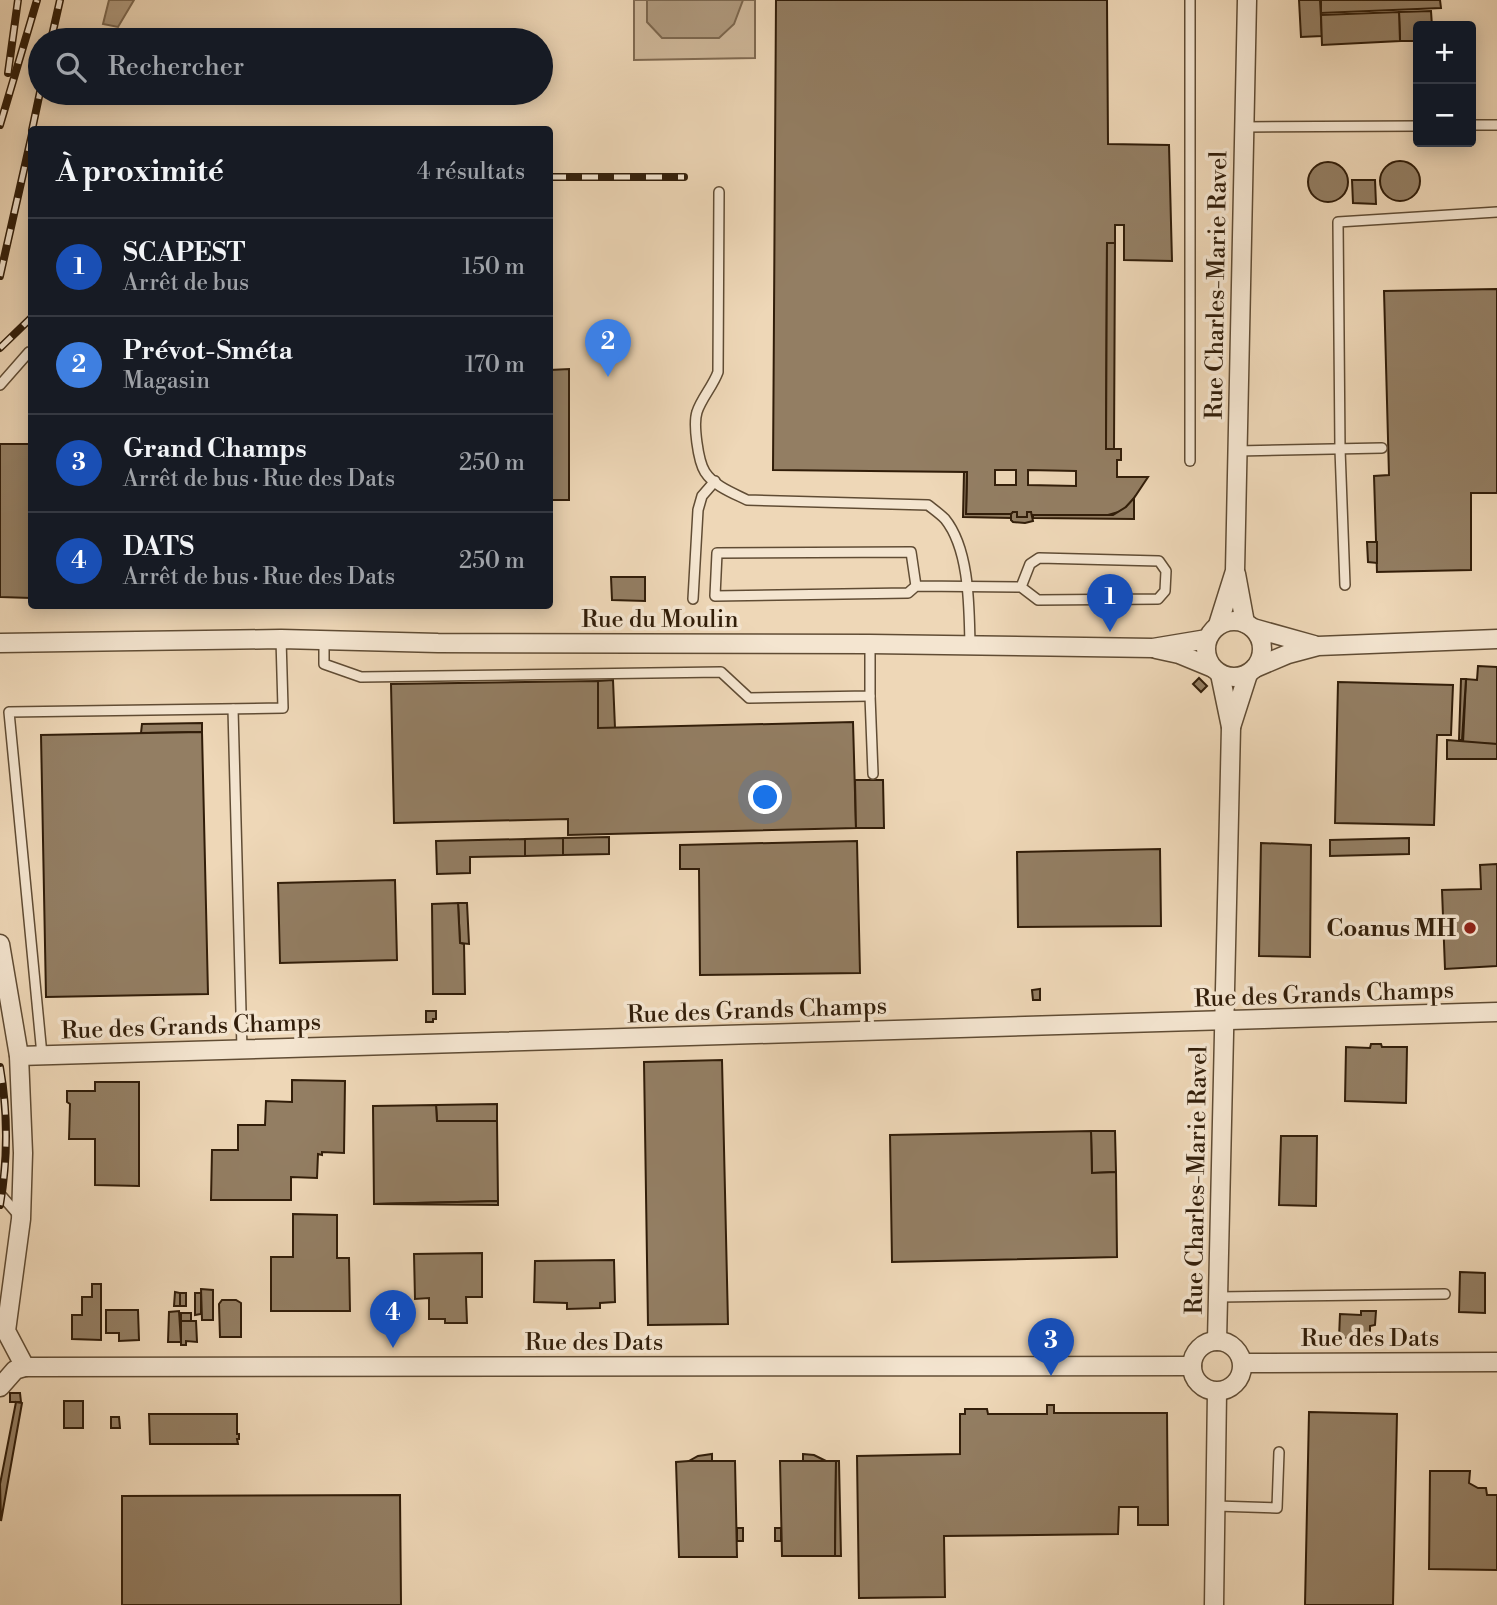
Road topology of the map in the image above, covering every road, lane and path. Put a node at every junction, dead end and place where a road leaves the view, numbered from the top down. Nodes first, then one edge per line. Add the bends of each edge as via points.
1 (1190, 0) edge
2 (1247, 0) edge
3 (1413, 125) edge
4 (1476, 125) edge
5 (1497, 125) edge
6 (1244, 127) junction
7 (719, 192) dead end
8 (1497, 212) edge
9 (28, 353) edge
10 (0, 385) edge
11 (1382, 448) dead end
12 (1340, 449) junction
13 (1237, 451) junction
14 (1190, 461) dead end
15 (715, 481) junction
16 (1235, 571) junction
17 (1345, 585) dead end
18 (916, 586) junction
19 (967, 587) junction
20 (1021, 587) junction
21 (693, 599) dead end
22 (1249, 625) junction
23 (1213, 632) junction
24 (281, 639) junction
25 (1497, 639) edge
26 (324, 640) junction
27 (0, 643) edge
28 (870, 644) junction
29 (970, 645) junction
30 (1318, 646) junction
31 (1153, 648) junction
32 (1217, 671) junction
33 (1251, 671) junction
34 (870, 696) junction
35 (233, 709) junction
36 (1231, 727) junction
37 (873, 774) dead end
38 (0, 944) edge
39 (1497, 1012) edge
40 (1224, 1022) junction
41 (242, 1049) junction
42 (42, 1055) junction
43 (19, 1056) junction
44 (0, 1194) edge
45 (21, 1219) junction
46 (1446, 1294) dead end
47 (1218, 1297) junction
48 (1217, 1341) junction
49 (1497, 1362) edge
50 (1243, 1363) junction
51 (1192, 1366) junction
52 (25, 1367) junction
53 (3, 1378) edge
54 (1217, 1392) junction
55 (1279, 1452) dead end
56 (1216, 1506) junction
57 (1214, 1605) edge

1 - 14 lane
2 - 6 street, Rue Charles-Marie Ravel
3 - 6 lane
4 - 5 lane
6 - 13 street, Rue Charles-Marie Ravel
7 - 15 lane via 718,372 697,411 696,435 705,472
8 - 12 lane via 1338,222
9 - 10 lane
11 - 12 lane
12 - 13 lane
12 - 17 lane
13 - 16 street, Rue Charles-Marie Ravel
15 - 19 lane via 747,500 928,505 953,535
15 - 21 lane via 702,496 698,510
16 - 22 street, Rue Charles-Marie Ravel
16 - 23 street, Rue Charles-Marie Ravel
18 - 18 lane via 911,552 717,553 715,596 908,593
18 - 19 lane
19 - 20 lane
19 - 29 lane
20 - 20 lane via 1030,564 1039,558 1159,561 1166,571 1165,592 1158,599 1038,600
22 - 23 street via 1228,621
22 - 30 street
22 - 33 street via 1258,635 1262,652
23 - 31 street, Rue du Moulin
23 - 32 street via 1205,650
24 - 26 street, Rue du Moulin
24 - 27 street, Rue du Moulin
24 - 35 lane via 283,708
25 - 30 street
26 - 28 street, Rue du Moulin
26 - 34 lane via 324,664 360,677 721,672 749,698
28 - 29 street, Rue du Moulin
28 - 34 lane
29 - 31 street, Rue du Moulin
30 - 33 street
31 - 32 street, Rue du Moulin
32 - 33 street via 1230,677
32 - 36 street, Rue Charles-Marie Ravel
33 - 36 street, Rue Charles-Marie Ravel
34 - 37 lane
35 - 41 lane
35 - 42 lane via 9,712
36 - 40 street, Rue Charles-Marie Ravel
38 - 43 street
39 - 40 street, Rue des Grands Champs
40 - 41 street, Rue des Grands Champs
40 - 47 street, Rue Charles-Marie Ravel
41 - 42 street, Rue des Grands Champs
42 - 43 street, Rue des Grands Champs
43 - 45 street
44 - 45 lane
45 - 52 street via 6,1331
46 - 47 lane
47 - 48 street, Rue Charles-Marie Ravel
48 - 50 street via 1237,1349
48 - 51 street via 1197,1351
49 - 50 street, Rue des Dats
50 - 54 street via 1239,1380
51 - 52 street, Rue des Dats
51 - 54 street via 1202,1387
52 - 53 street, Rue des Dats
54 - 56 street
55 - 56 lane via 1278,1508
56 - 57 street

